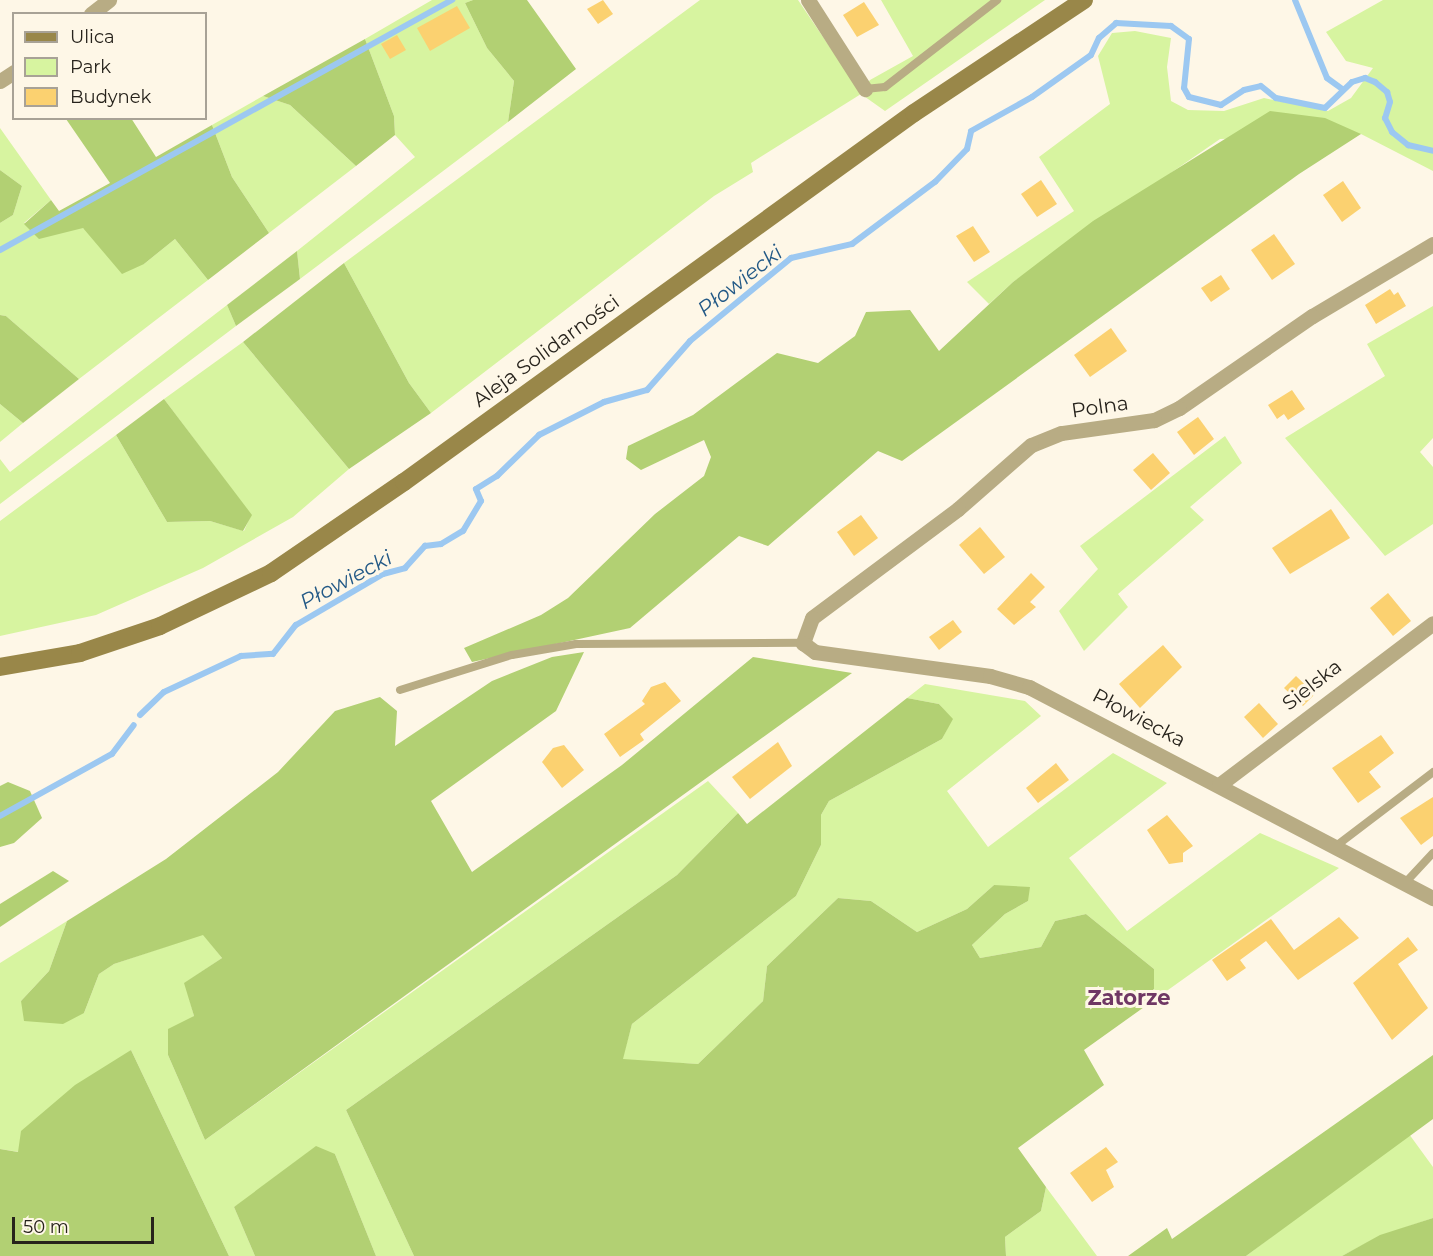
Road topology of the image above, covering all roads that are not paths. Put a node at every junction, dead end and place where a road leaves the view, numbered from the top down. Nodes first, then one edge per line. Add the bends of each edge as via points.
1 (109, 0) edge
2 (808, 0) edge
3 (997, 0) edge
4 (1084, 0) edge
5 (94, 12) edge
6 (865, 89) joint
7 (1433, 244) edge
8 (1433, 623) edge
9 (803, 643) junction
10 (0, 667) edge
11 (400, 690) dead end
12 (1433, 772) edge
13 (1220, 785) junction
14 (1336, 846) junction
15 (1433, 853) edge
16 (1405, 883) junction
17 (1433, 898) edge

1 - 5 street
2 - 6 street
3 - 6 lane via 885,87
4 - 10 main road, Aleja Solidarności via 914,112 369,507 271,573 160,626 80,653
7 - 9 street, Polna via 1312,316 1179,408 1154,420 1061,433 1031,445 958,509 812,618
8 - 13 street, Sielska
9 - 11 lane via 576,644 512,655
9 - 13 street, Płowiecka via 815,652 990,676 1029,687
12 - 14 lane
13 - 14 street, Płowiecka
14 - 16 street, Płowiecka
15 - 16 lane
16 - 17 street, Płowiecka

